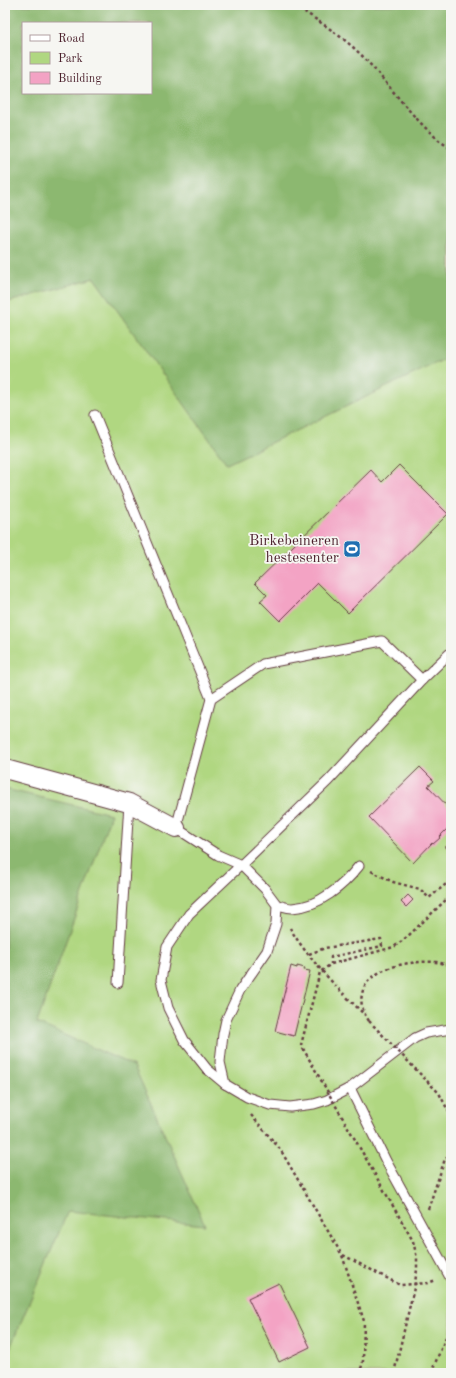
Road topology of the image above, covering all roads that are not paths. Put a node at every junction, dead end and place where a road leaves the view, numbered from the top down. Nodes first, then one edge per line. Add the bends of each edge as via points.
1 (95, 415) dead end
2 (451, 652) edge
3 (422, 680) junction
4 (211, 699) junction
5 (5, 769) edge
6 (129, 803) junction
7 (176, 828) junction
8 (241, 865) junction
9 (360, 866) road end
10 (277, 905) junction
11 (118, 983) dead end
12 (451, 1029) edge
13 (225, 1084) junction
14 (350, 1088) junction
15 (450, 1277) edge

1 - 4 lane
2 - 3 lane
3 - 4 lane via 382,641 263,664
3 - 8 lane via 328,781
4 - 7 lane
5 - 6 street
6 - 7 street
6 - 11 lane
7 - 8 lane via 218,855
8 - 10 lane via 266,889
8 - 13 lane via 189,914 167,947 161,980 168,1008 184,1040 207,1069
9 - 10 lane via 329,894 308,906 291,908
10 - 13 lane via 276,924 267,951 240,990 226,1020 220,1062
12 - 14 lane via 426,1033 415,1038
13 - 14 lane via 247,1097 290,1107 327,1100
14 - 15 lane via 386,1161

